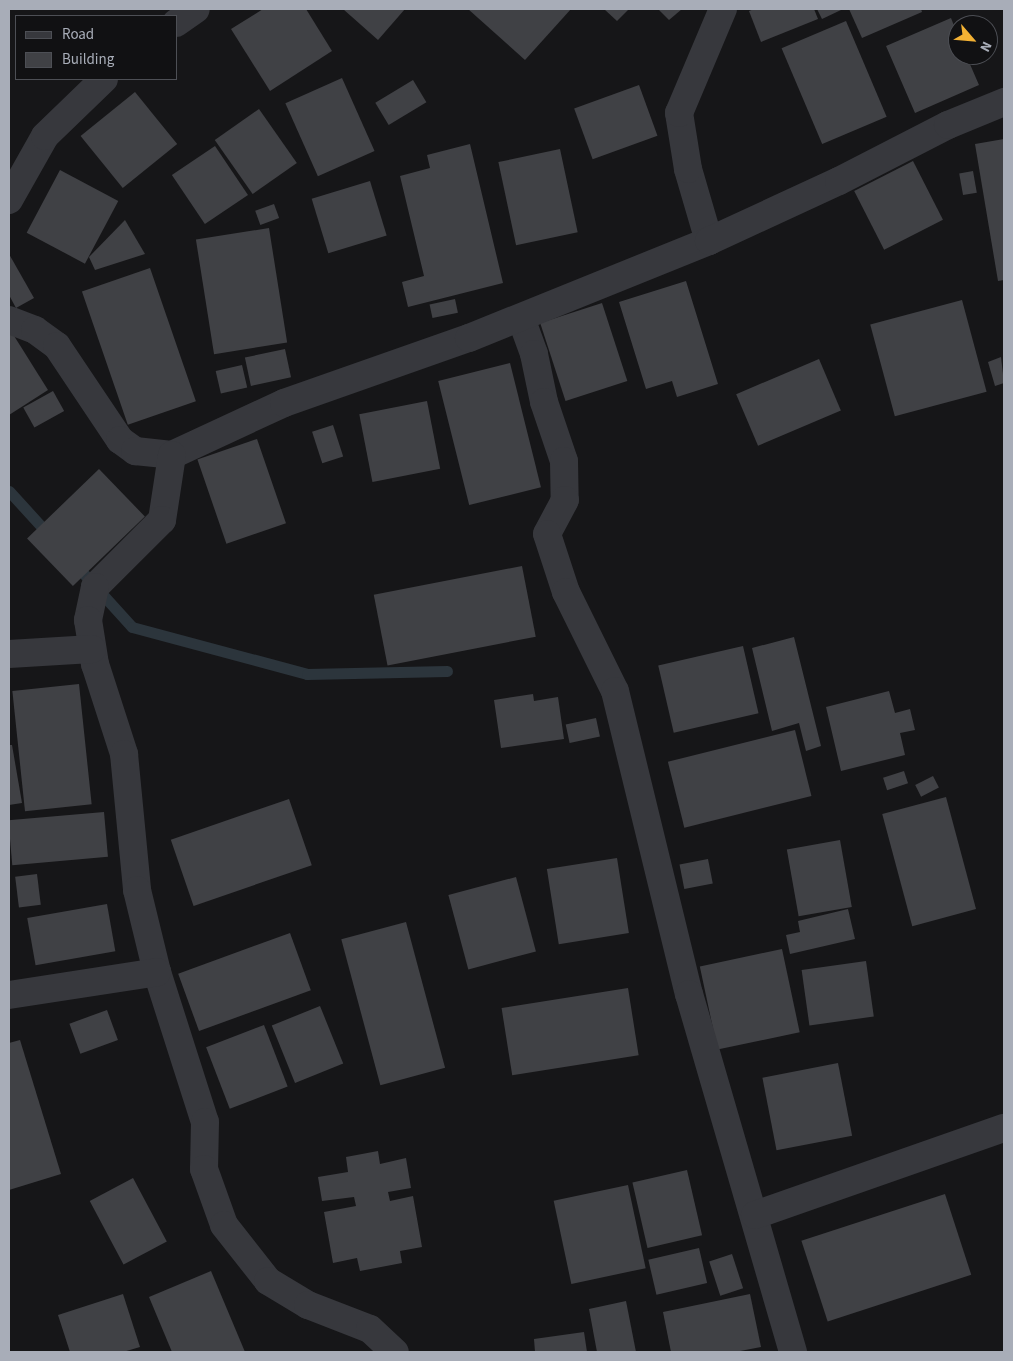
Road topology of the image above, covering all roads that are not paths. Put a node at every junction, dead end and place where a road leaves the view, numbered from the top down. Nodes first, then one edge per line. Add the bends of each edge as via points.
1 (196, 9) edge
2 (723, 9) edge
3 (178, 22) edge
4 (103, 80) edge
5 (1004, 102) edge
6 (9, 200) edge
7 (709, 241) junction
8 (521, 318) junction
9 (9, 320) edge
10 (172, 456) junction
11 (92, 649) junction
12 (9, 654) edge
13 (157, 972) junction
14 (9, 995) edge
15 (1004, 1128) edge
16 (755, 1215) junction
17 (395, 1352) edge
18 (793, 1352) edge

1 - 3 street
2 - 7 street via 678,114 688,169
4 - 6 street via 44,136
5 - 7 street via 948,125 839,181
7 - 8 street
8 - 10 street via 284,403
8 - 16 street via 564,461 565,500 547,534 566,592 615,691 689,994
9 - 10 street via 35,330 57,346 120,440 135,451
10 - 11 street via 162,520 95,586 88,620
11 - 12 street
11 - 13 street via 124,754 137,890
13 - 14 street
13 - 17 street via 206,1122 204,1168 224,1224 268,1280 308,1305 370,1329
15 - 16 street
16 - 18 street

